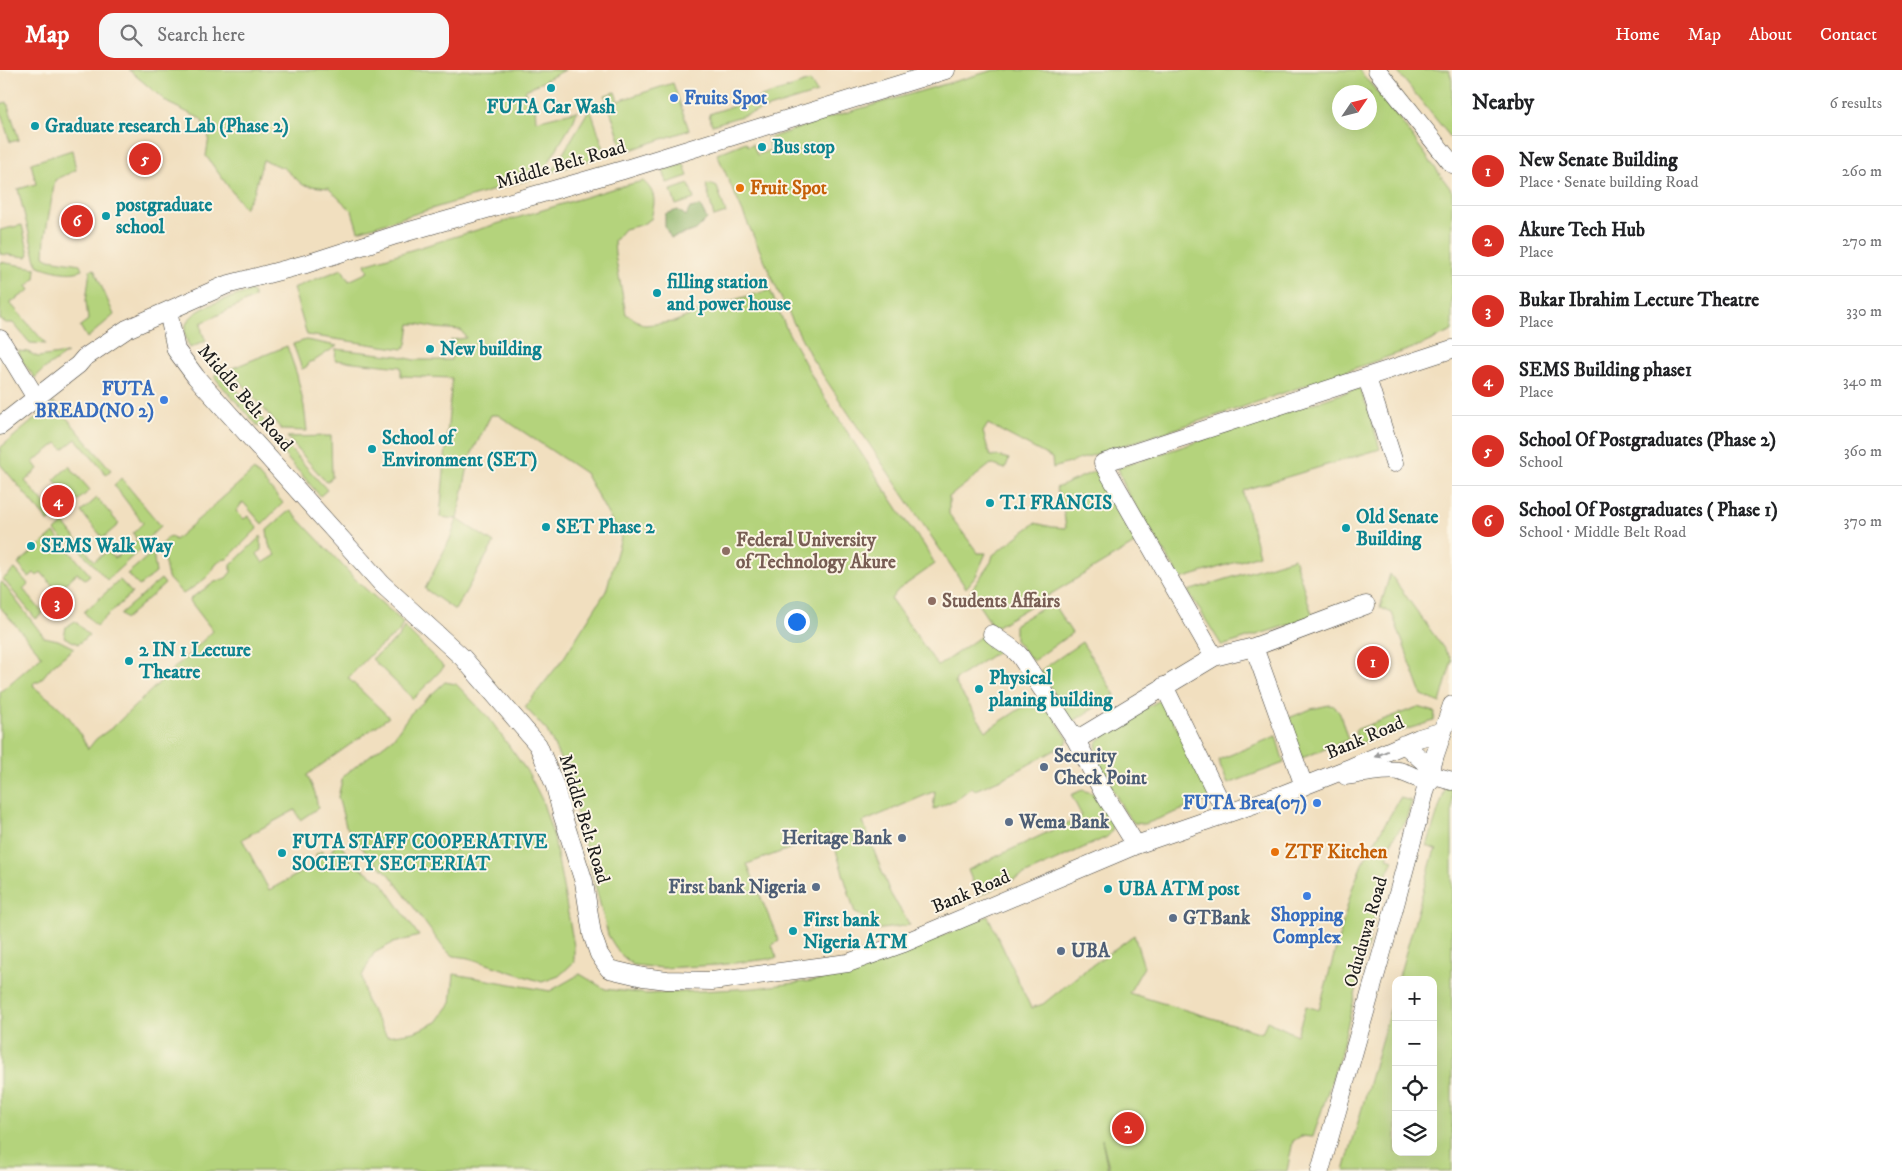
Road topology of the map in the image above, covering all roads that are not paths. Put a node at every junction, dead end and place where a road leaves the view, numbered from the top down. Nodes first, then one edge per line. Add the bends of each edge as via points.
1 (946, 70) edge
2 (1377, 70) edge
3 (1452, 164) edge
4 (168, 311) junction
5 (0, 339) edge
6 (1452, 349) edge
7 (1367, 378) junction
8 (36, 398) junction
9 (0, 426) edge
10 (1394, 463) dead end
11 (1366, 605) dead end
12 (992, 634) dead end
13 (1254, 647) junction
14 (1214, 657) junction
15 (1164, 686) junction
16 (1452, 705) edge
17 (1443, 731) junction
18 (1076, 740) junction
19 (1404, 744) junction
20 (1431, 775) junction
21 (1452, 781) edge
22 (1304, 786) junction
23 (1226, 813) junction
24 (1136, 845) junction
25 (643, 977) joint
26 (1320, 1171) edge

1 - 4 street, Middle Belt Road via 623,170 226,285
2 - 3 street
4 - 8 street via 126,330 84,358
4 - 25 street, Middle Belt Road via 176,350 196,377 382,584 463,658 538,745 555,786 584,882 592,934 599,954 610,969
5 - 8 street
6 - 7 street
7 - 10 street
7 - 14 street via 1103,463
8 - 9 street
11 - 13 street
12 - 18 street via 1014,648
13 - 14 street
13 - 22 street
14 - 15 street
15 - 18 street
15 - 23 street
16 - 17 street, Oduduwa Road
17 - 19 street, Bank Road
17 - 20 street, Oduduwa Road
18 - 24 street
19 - 20 street
19 -> 22 street, Bank Road
20 - 21 street, Bank Road
20 - 22 street, Bank Road via 1419,780 1398,771 1358,774
20 - 26 street, Oduduwa Road
22 - 23 street, Bank Road
23 - 24 street, Bank Road
24 - 25 street, Bank Road via 912,940 848,963 712,982

